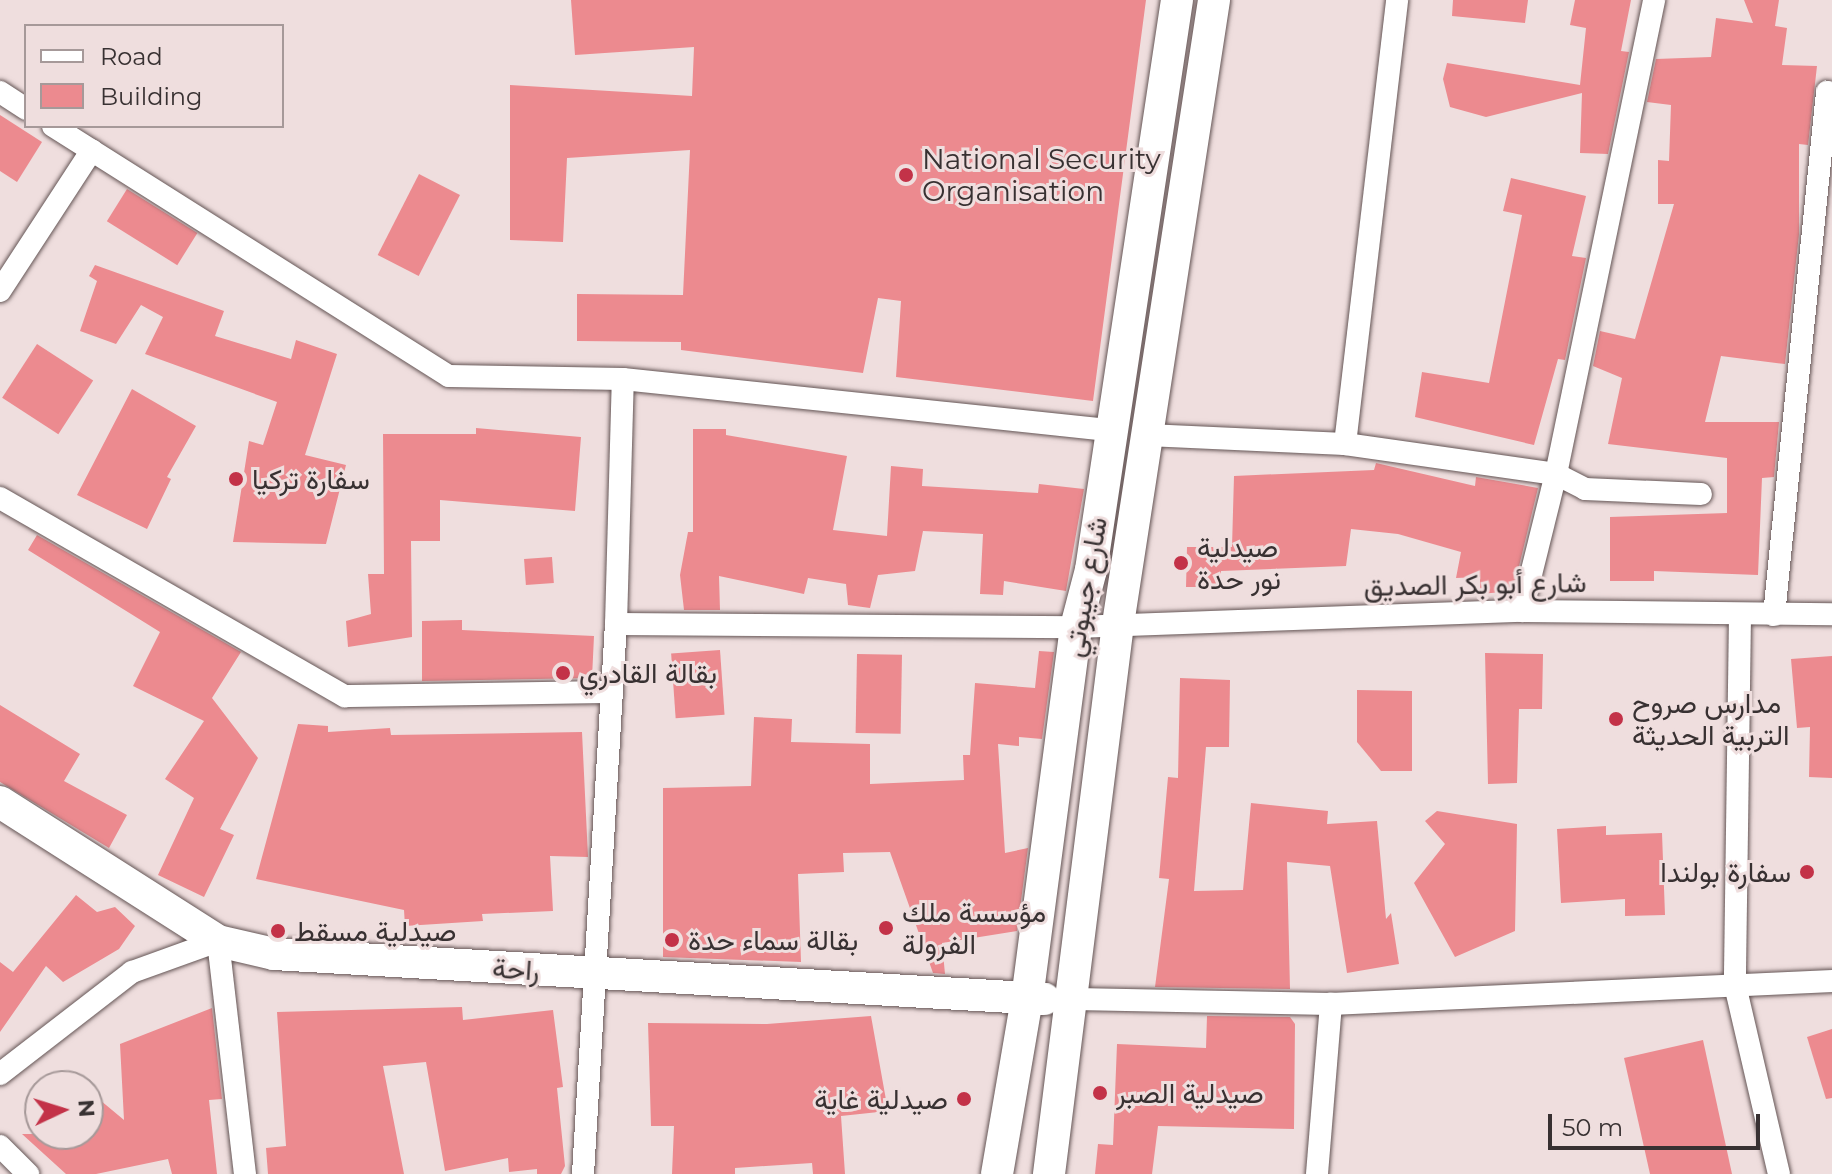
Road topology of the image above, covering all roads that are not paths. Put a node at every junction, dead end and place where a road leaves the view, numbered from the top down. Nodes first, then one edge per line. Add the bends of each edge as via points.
1 (1177, 0) edge
2 (1214, 0) edge
3 (1397, 0) edge
4 (1654, 0) edge
5 (0, 92) edge
6 (1827, 92) dead end
7 (24, 108) edge
8 (56, 128) edge
9 (92, 150) junction
10 (0, 291) edge
11 (623, 379) junction
12 (1110, 430) junction
13 (1147, 435) junction
14 (1345, 444) junction
15 (1556, 474) junction
16 (1701, 494) dead end
17 (0, 498) edge
18 (1522, 611) junction
19 (1832, 614) edge
20 (1740, 615) junction
21 (1774, 615) junction
22 (616, 624) junction
23 (1118, 624) junction
24 (1076, 627) junction
25 (611, 692) junction
26 (0, 802) edge
27 (218, 941) junction
28 (593, 973) junction
29 (1832, 981) edge
30 (1735, 985) junction
31 (1027, 999) junction
32 (1075, 999) junction
33 (1331, 1004) junction
34 (0, 1074) edge
35 (0, 1146) edge
36 (28, 1174) edge
37 (245, 1174) edge
38 (583, 1174) edge
39 (997, 1174) edge
40 (1049, 1174) edge
41 (1317, 1174) edge
42 (1779, 1174) edge

1 - 12 street, شارع جيبوتي
2 - 13 street, شارع جيبوتي
3 - 14 street
4 - 15 street
5 - 7 street
6 - 21 street
8 - 9 street
9 - 10 street
9 - 11 street via 449,376
11 - 12 street
11 - 22 street
12 - 24 street, شارع جيبوتي via 1091,570
13 - 14 street
13 - 23 street, شارع جيبوتي
14 - 15 street
15 - 16 street via 1585,489
15 - 18 street
17 - 25 street via 345,696
18 - 20 street, شارع أبو بكر الصديق
18 - 23 street, شارع أبو بكر الصديق
19 - 21 street, شارع أبو بكر الصديق
20 - 21 street, شارع أبو بكر الصديق
20 - 30 street
22 - 24 street, شارع أبو بكر الصديق
22 - 25 street
23 - 24 street, شارع أبو بكر الصديق
23 - 32 street, شارع جيبوتي
24 - 31 street, شارع جيبوتي
25 - 28 street
26 - 27 street, راحة
27 - 28 street, راحة via 274,954
27 - 34 street via 132,972
27 - 37 street
28 - 31 street, راحة
28 - 38 street
29 - 30 street
30 - 33 street
30 - 42 street
31 - 32 street, راحة
31 - 39 street, شارع جيبوتي
32 - 33 street
32 - 40 street, شارع جيبوتي
33 - 41 street
35 - 36 street

